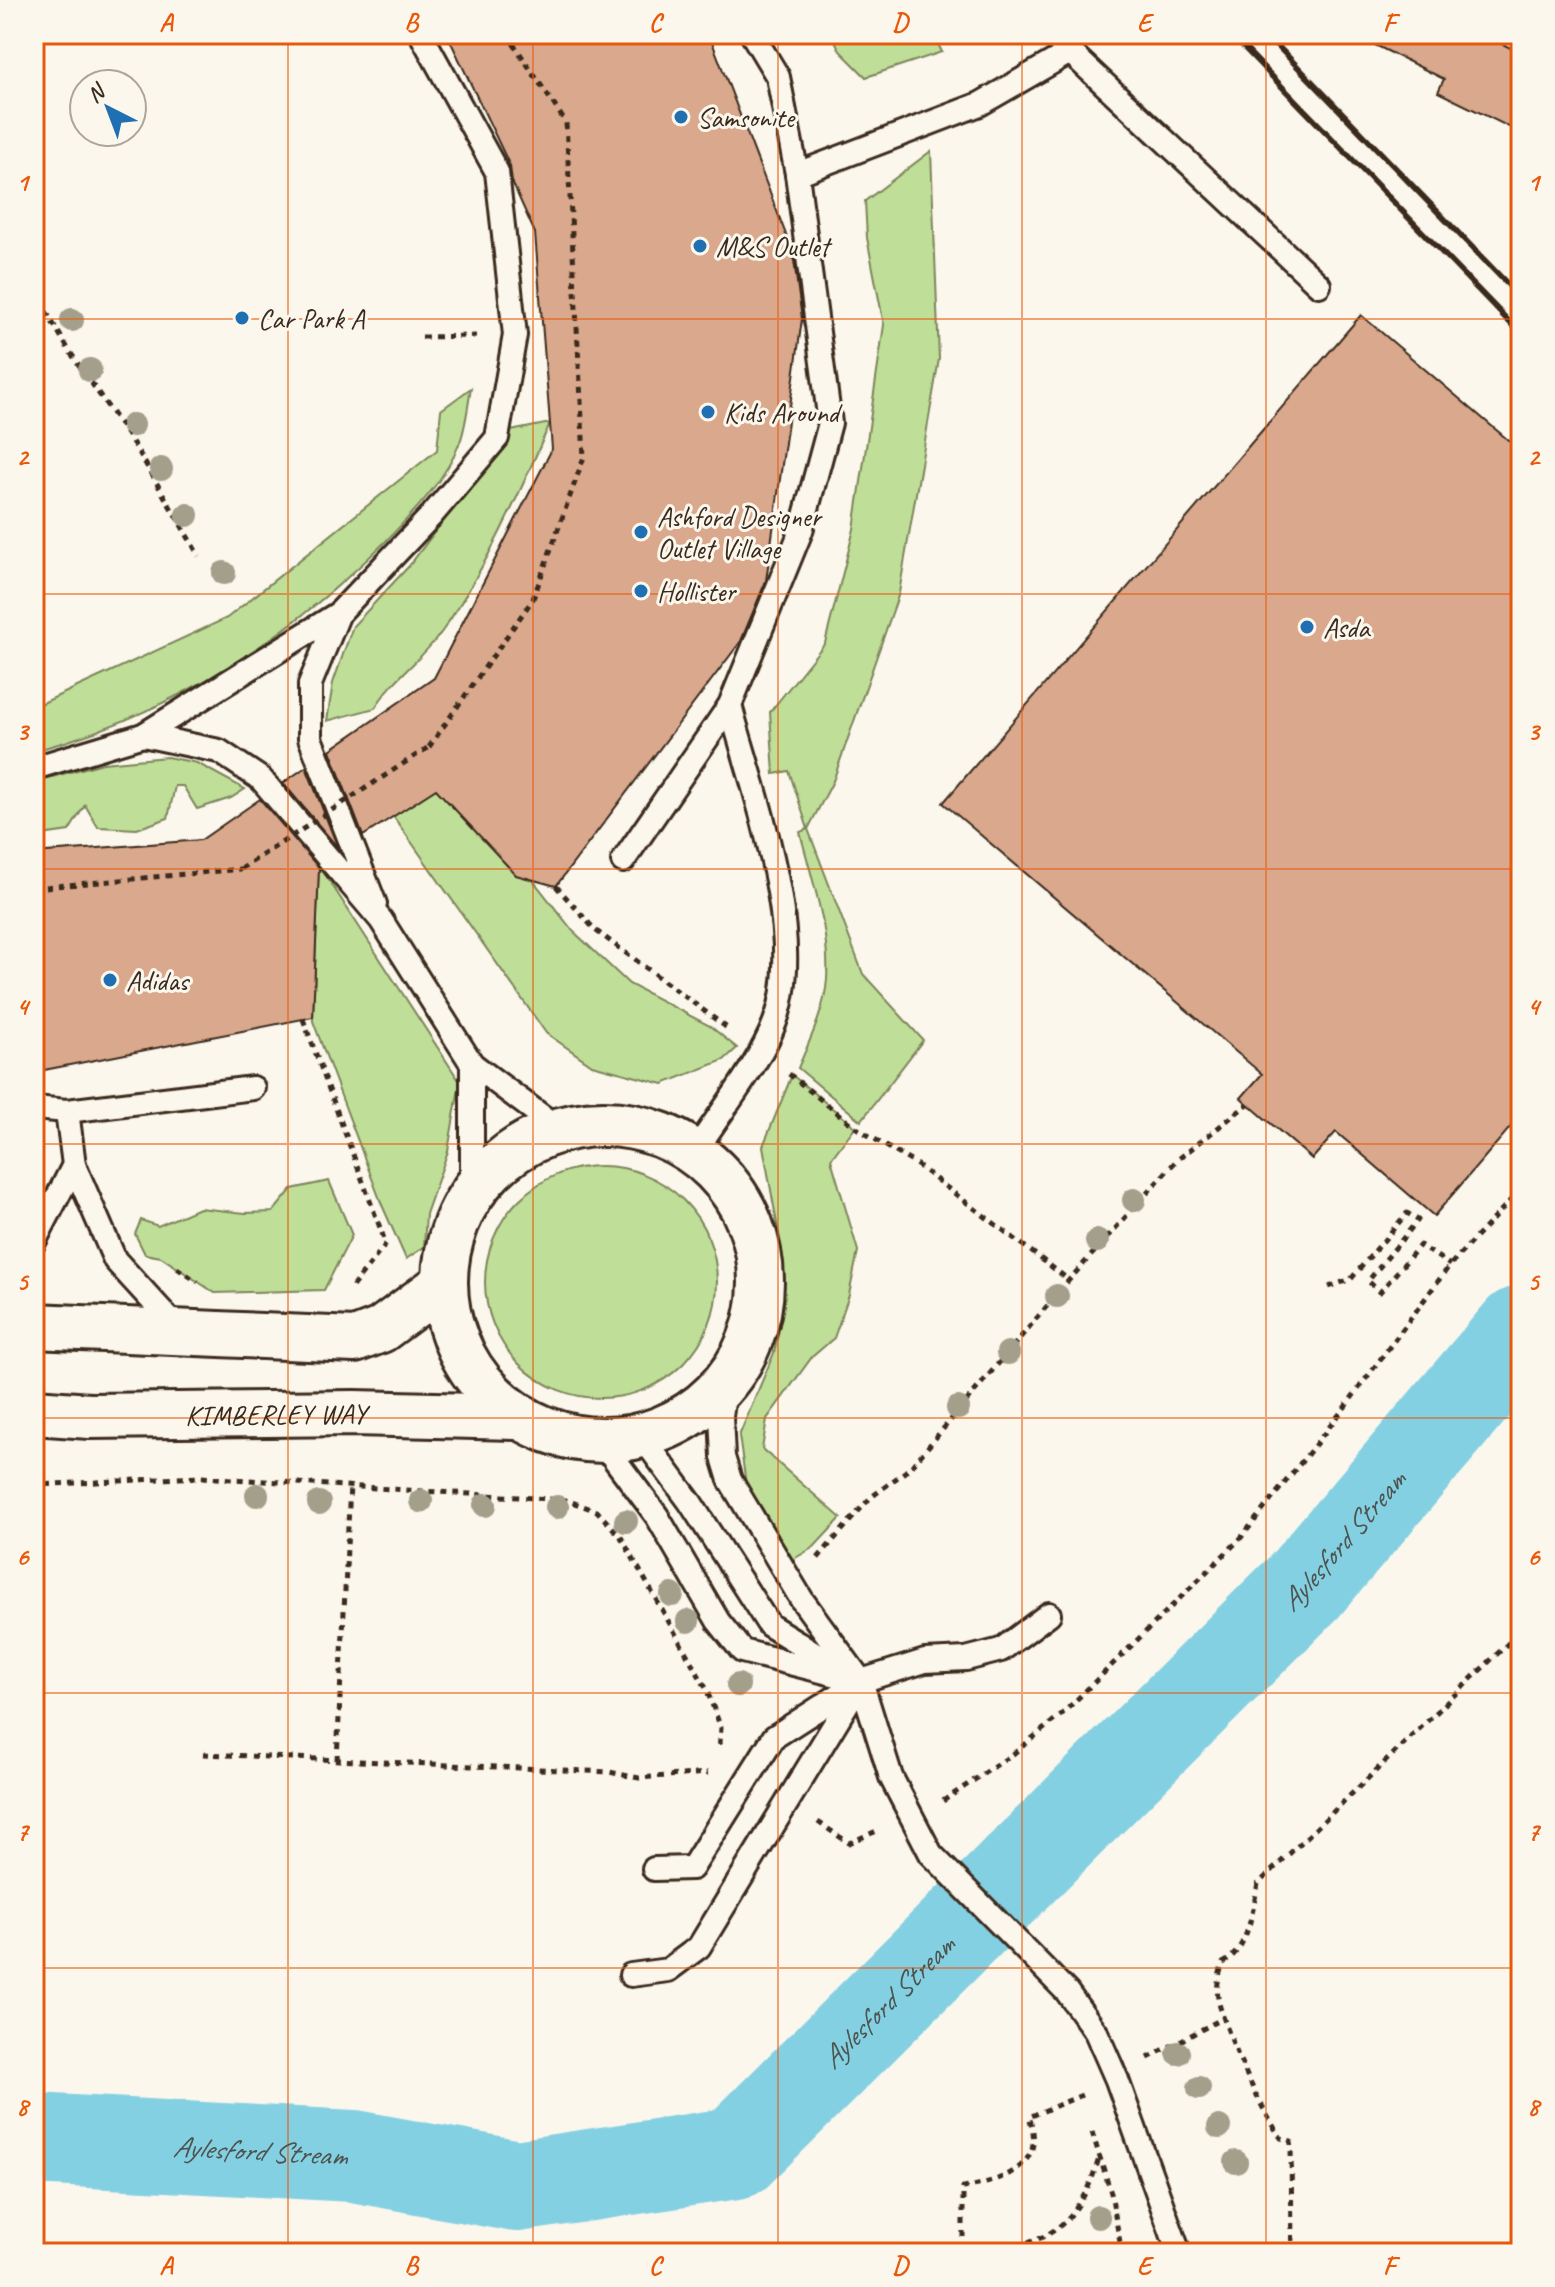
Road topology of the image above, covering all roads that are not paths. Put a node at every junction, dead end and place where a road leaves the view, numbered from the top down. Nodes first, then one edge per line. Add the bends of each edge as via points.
1 (421, 34) edge
2 (752, 34) edge
3 (1051, 34) edge
4 (1070, 52) junction
5 (797, 174) junction
6 (1319, 285) dead end
7 (339, 613) junction
8 (730, 705) junction
9 (143, 735) junction
10 (34, 768) edge
11 (623, 861) dead end
12 (381, 920) junction
13 (472, 1064) junction
14 (253, 1088) dead end
15 (34, 1108) edge
16 (67, 1111) junction
17 (559, 1129) junction
18 (695, 1152) junction
19 (74, 1165) junction
20 (472, 1190) junction
21 (34, 1242) edge
22 (443, 1284) junction
23 (34, 1326) edge
24 (181, 1332) junction
25 (726, 1382) junction
26 (34, 1412) edge
27 (516, 1417) junction
28 (622, 1439) junction
29 (1049, 1614) dead end
30 (861, 1681) junction
31 (654, 1869) dead end
32 (631, 1975) dead end
33 (1179, 2253) edge

1 - 7 lane via 497,172 515,335 497,438
2 - 5 lane via 778,77
3 - 4 lane
4 - 5 lane via 980,104
4 - 6 lane
5 - 8 lane via 830,423 801,531
7 - 9 lane
7 - 12 lane via 310,684 310,738
8 - 11 lane
8 - 18 lane via 784,910 786,973 776,1021
9 - 10 lane
9 - 12 lane via 219,751 261,779
12 - 13 lane
13 - 17 lane
13 - 20 lane
14 - 16 lane
15 - 16 lane
16 - 19 lane
17 - 18 street via 606,1123 653,1131
17 - 20 street via 511,1152
18 - 25 street via 726,1181 749,1219 760,1260 760,1304 748,1345
19 - 21 lane
19 - 24 lane via 115,1260
20 - 22 street via 450,1235
22 - 24 street via 381,1330 355,1340
22 - 27 street via 452,1336 478,1382
23 - 24 street
25 - 28 street via 673,1424
25 - 30 lane via 722,1443 730,1480 802,1600
26 - 27 street, KIMBERLEY WAY
27 - 28 street via 557,1435
28 - 30 lane via 690,1502 769,1625
28 - 30 lane via 657,1516 718,1621 742,1651
29 - 30 lane via 1001,1650 925,1661
30 - 31 lane via 774,1737 692,1868
30 - 32 lane via 699,1947 668,1970
30 - 33 lane via 891,1777 931,1854 1067,1992 1096,2032

